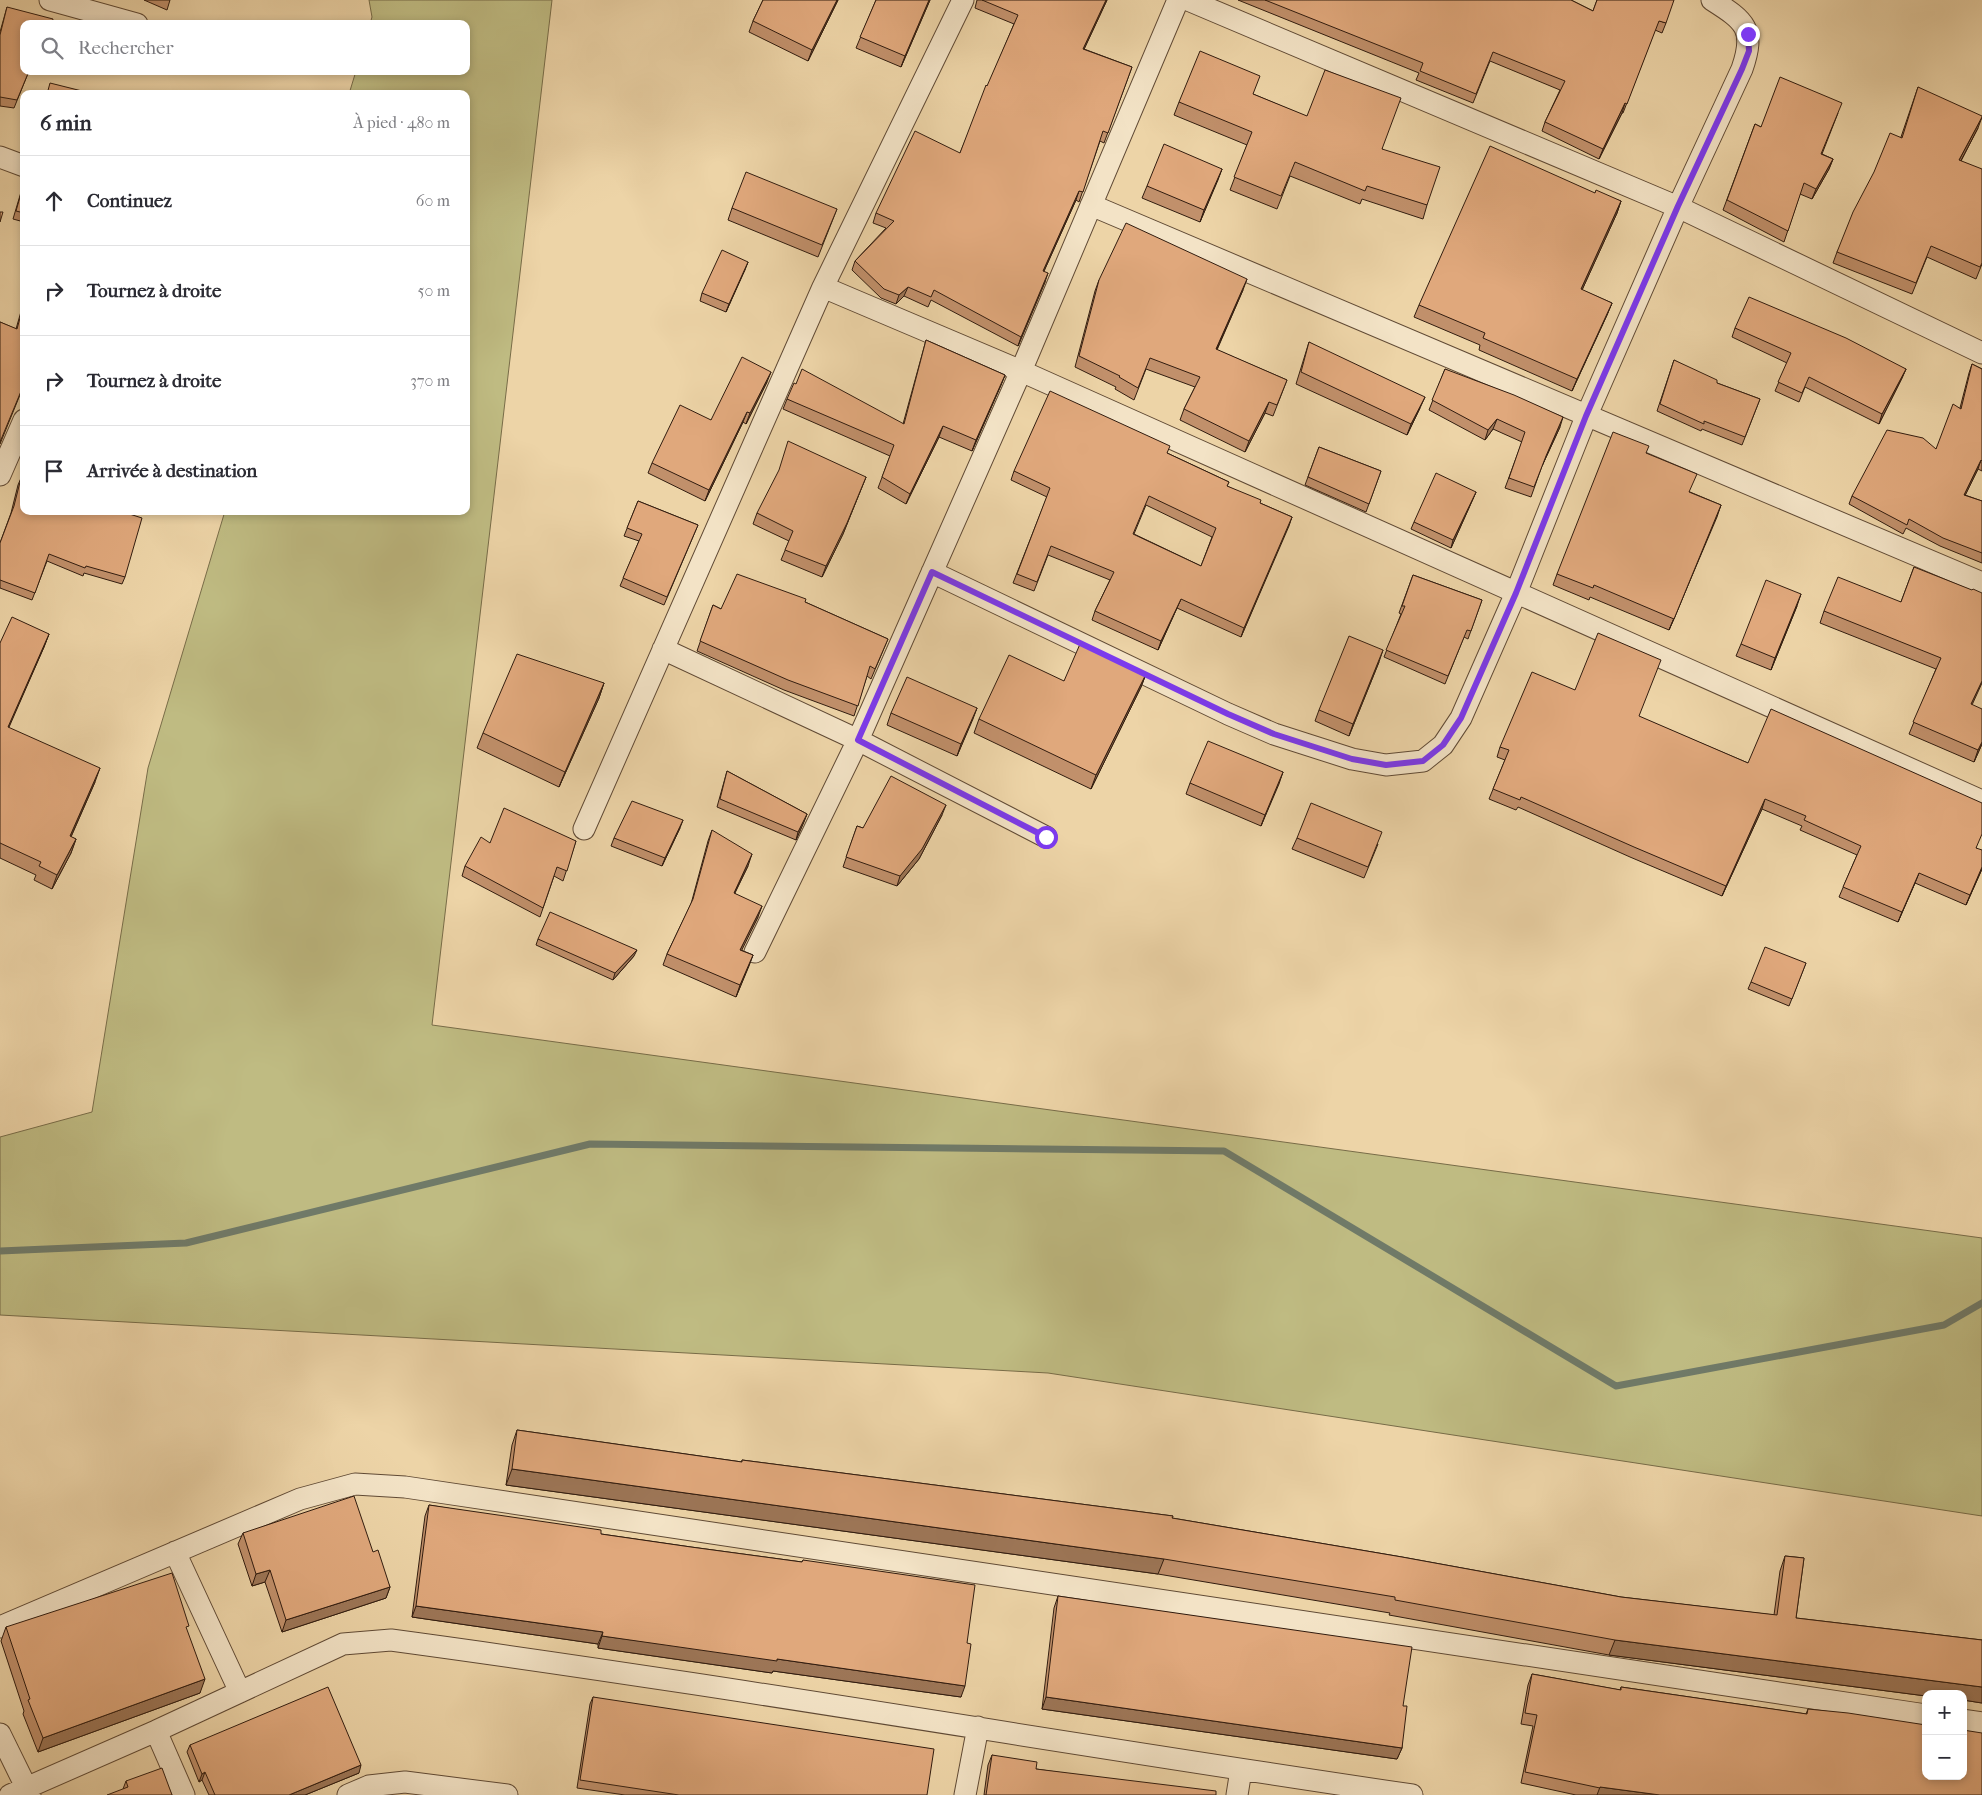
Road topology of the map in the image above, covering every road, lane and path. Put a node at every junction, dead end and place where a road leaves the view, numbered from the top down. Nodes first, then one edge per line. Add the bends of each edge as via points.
1 (50, 0) edge
2 (963, 0) edge
3 (1178, 0) edge
4 (1188, 0) edge
5 (1712, 0) edge
6 (122, 20) edge
7 (0, 157) edge
8 (20, 164) edge
9 (1091, 205) junction
10 (1678, 206) junction
11 (823, 287) junction
12 (1982, 353) edge
13 (1021, 371) junction
14 (1586, 416) junction
15 (20, 429) edge
16 (0, 476) edge
17 (932, 572) junction
18 (1982, 583) edge
19 (1516, 593) junction
20 (663, 649) junction
21 (858, 740) junction
22 (1982, 800) edge
23 (584, 829) dead end
24 (1046, 837) dead end
25 (755, 952) dead end
26 (176, 1552) junction
27 (0, 1627) edge
28 (240, 1692) junction
29 (1922, 1714) edge
30 (1967, 1721) edge
31 (1982, 1723) edge
32 (978, 1727) junction
33 (156, 1731) junction
34 (0, 1734) edge
35 (1241, 1770) junction
36 (22, 1793) edge
37 (184, 1795) edge
38 (348, 1795) edge
39 (507, 1795) edge
40 (966, 1795) edge
41 (1237, 1795) edge
42 (1412, 1795) edge

1 - 6 street
2 - 11 street
3 - 9 street
4 - 10 street
5 - 10 street via 1738,17 1748,34 1749,51
7 - 8 street
9 - 13 street
9 - 14 street
10 - 12 street
10 - 14 street
11 - 13 street
11 - 20 street
13 - 17 street
13 - 19 street
14 - 18 street
14 - 19 street
15 - 16 street
17 - 19 street via 1274,734 1352,759 1386,765 1423,761 1443,745 1461,718
17 - 21 street
19 - 22 street
20 - 21 street
20 - 23 street
21 - 24 street
21 - 25 street
26 - 27 street
26 - 28 street
26 - 29 street via 300,1499 355,1484 404,1488
28 - 32 street via 343,1644 391,1640
28 - 33 street
30 - 31 street
32 - 35 street
32 - 40 street
33 - 36 street
33 - 37 street
34 - 36 street
35 - 41 street
35 - 42 street
38 - 39 street via 369,1786 405,1782

